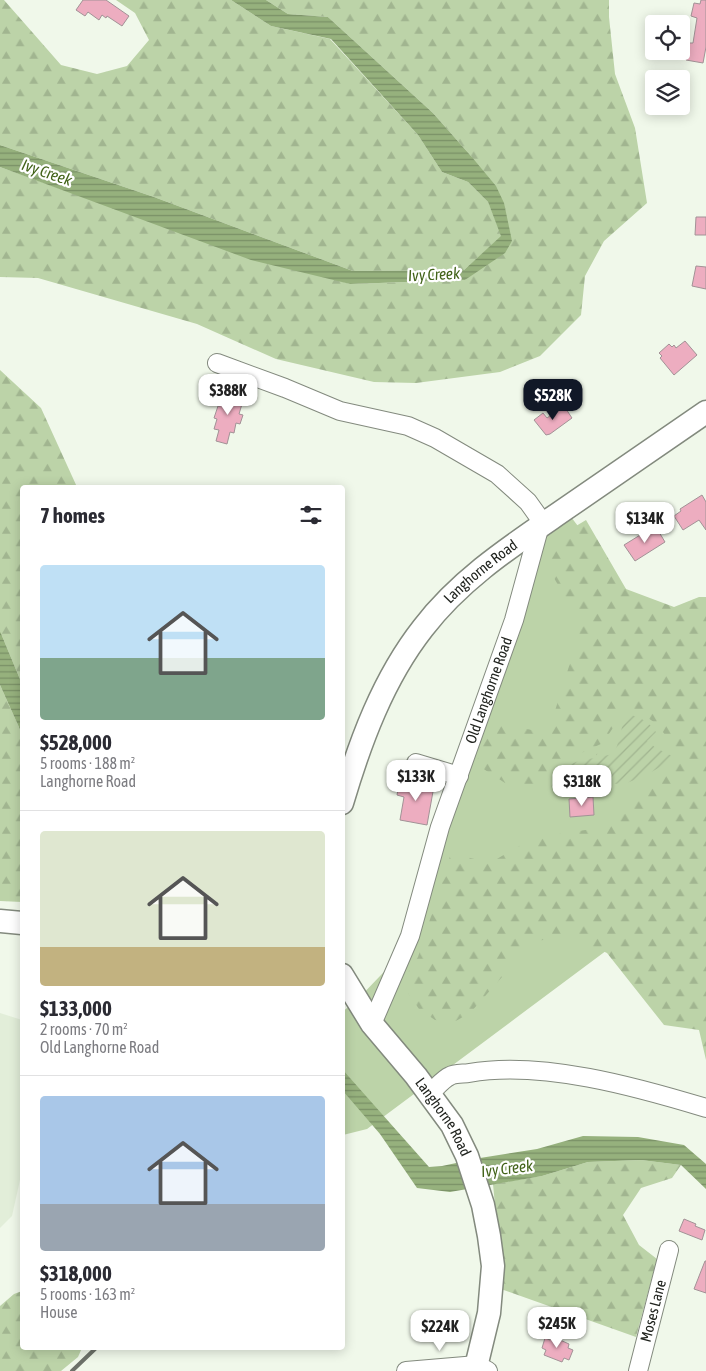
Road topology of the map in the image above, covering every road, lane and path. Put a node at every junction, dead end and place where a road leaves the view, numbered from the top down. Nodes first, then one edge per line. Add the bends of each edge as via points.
1 (217, 363) dead end
2 (706, 412) edge
3 (542, 524) junction
4 (416, 763) dead end
5 (456, 784) junction
6 (345, 794) edge
7 (0, 921) edge
8 (20, 924) edge
9 (345, 980) edge
10 (372, 1024) junction
11 (430, 1094) junction
12 (706, 1108) edge
13 (669, 1250) dead end
14 (480, 1369) edge
15 (406, 1371) edge
16 (638, 1371) edge

1 - 3 street via 340,411 408,426 435,438 497,474 528,502
2 - 3 main road, Langhorne Road
3 - 5 street, Old Langhorne Road via 514,620
3 - 6 main road, Langhorne Road via 448,598 422,629 399,663 368,725
4 - 5 street
5 - 10 street, Old Langhorne Road via 440,827 410,936
7 - 8 main road
9 - 10 main road, Langhorne Road
10 - 11 main road, Langhorne Road
11 - 12 street via 450,1076 487,1070 540,1072 654,1092
11 - 14 main road, Langhorne Road via 452,1125 467,1156 489,1236 492,1266 489,1313
13 - 16 street, Moses Lane
14 - 15 street

